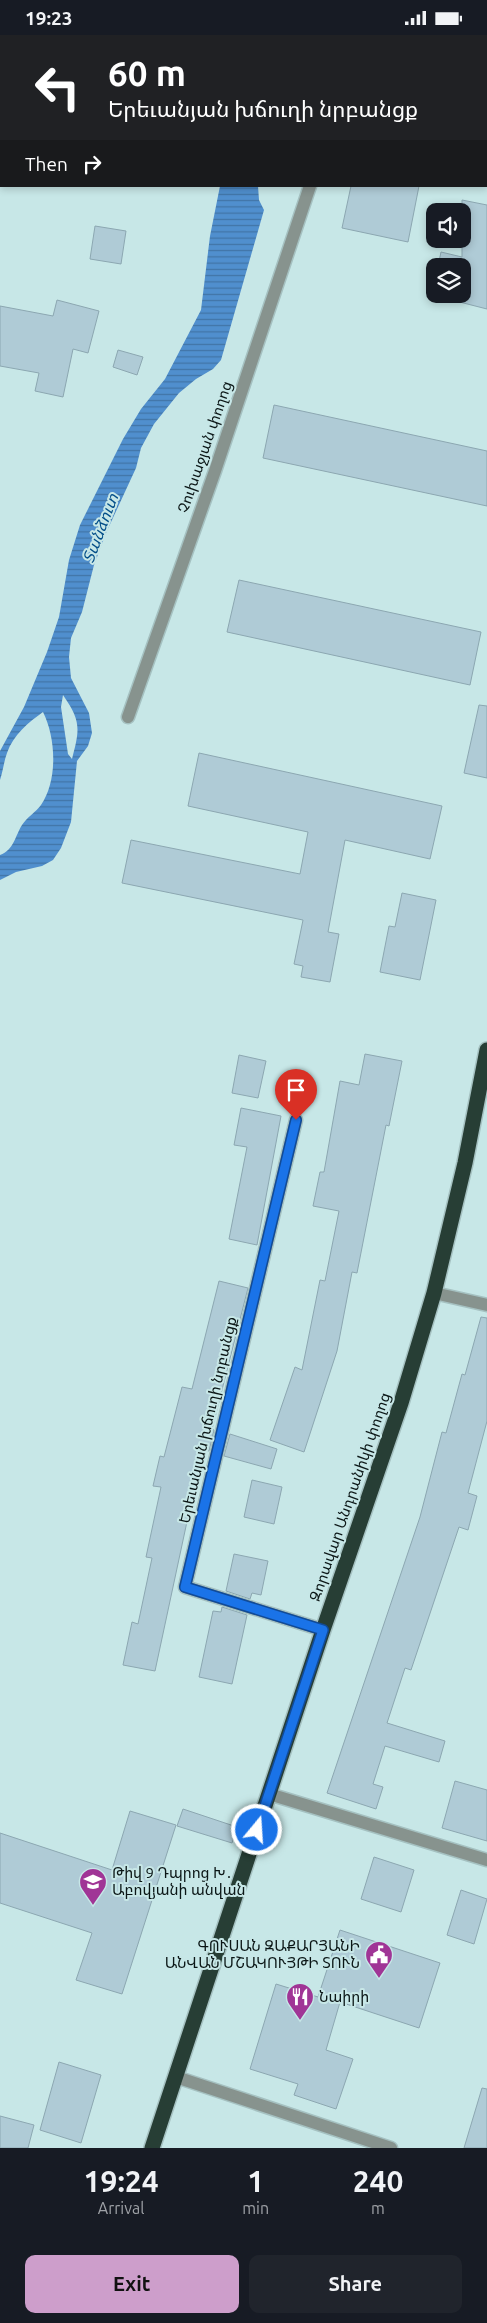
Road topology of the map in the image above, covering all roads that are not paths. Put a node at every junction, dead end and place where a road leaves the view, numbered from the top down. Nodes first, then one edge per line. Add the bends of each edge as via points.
1 (310, 187) edge
2 (128, 717) dead end
3 (487, 1049) edge
4 (296, 1120) dead end
5 (434, 1293) junction
6 (487, 1305) edge
7 (323, 1630) junction
8 (270, 1794) junction
9 (487, 1860) edge
10 (176, 2077) junction
11 (152, 2148) edge
12 (391, 2148) edge

1 - 2 street, Չուխաջյան փողոց via 215,471
3 - 5 highway, Զորավար Անդրանիկի փողոց via 465,1163
4 - 7 street, Երեւանյան խճուղի նրբանցք via 185,1587
5 - 6 street
5 - 7 highway, Զորավար Անդրանիկի փողոց via 401,1403
7 - 8 highway, Զորավար Անդրանիկի փողոց
8 - 9 street
8 - 10 highway, Զորավար Անդրանիկի փողոց
10 - 11 highway, Զորավար Անդրանիկի փողոց
10 - 12 street

